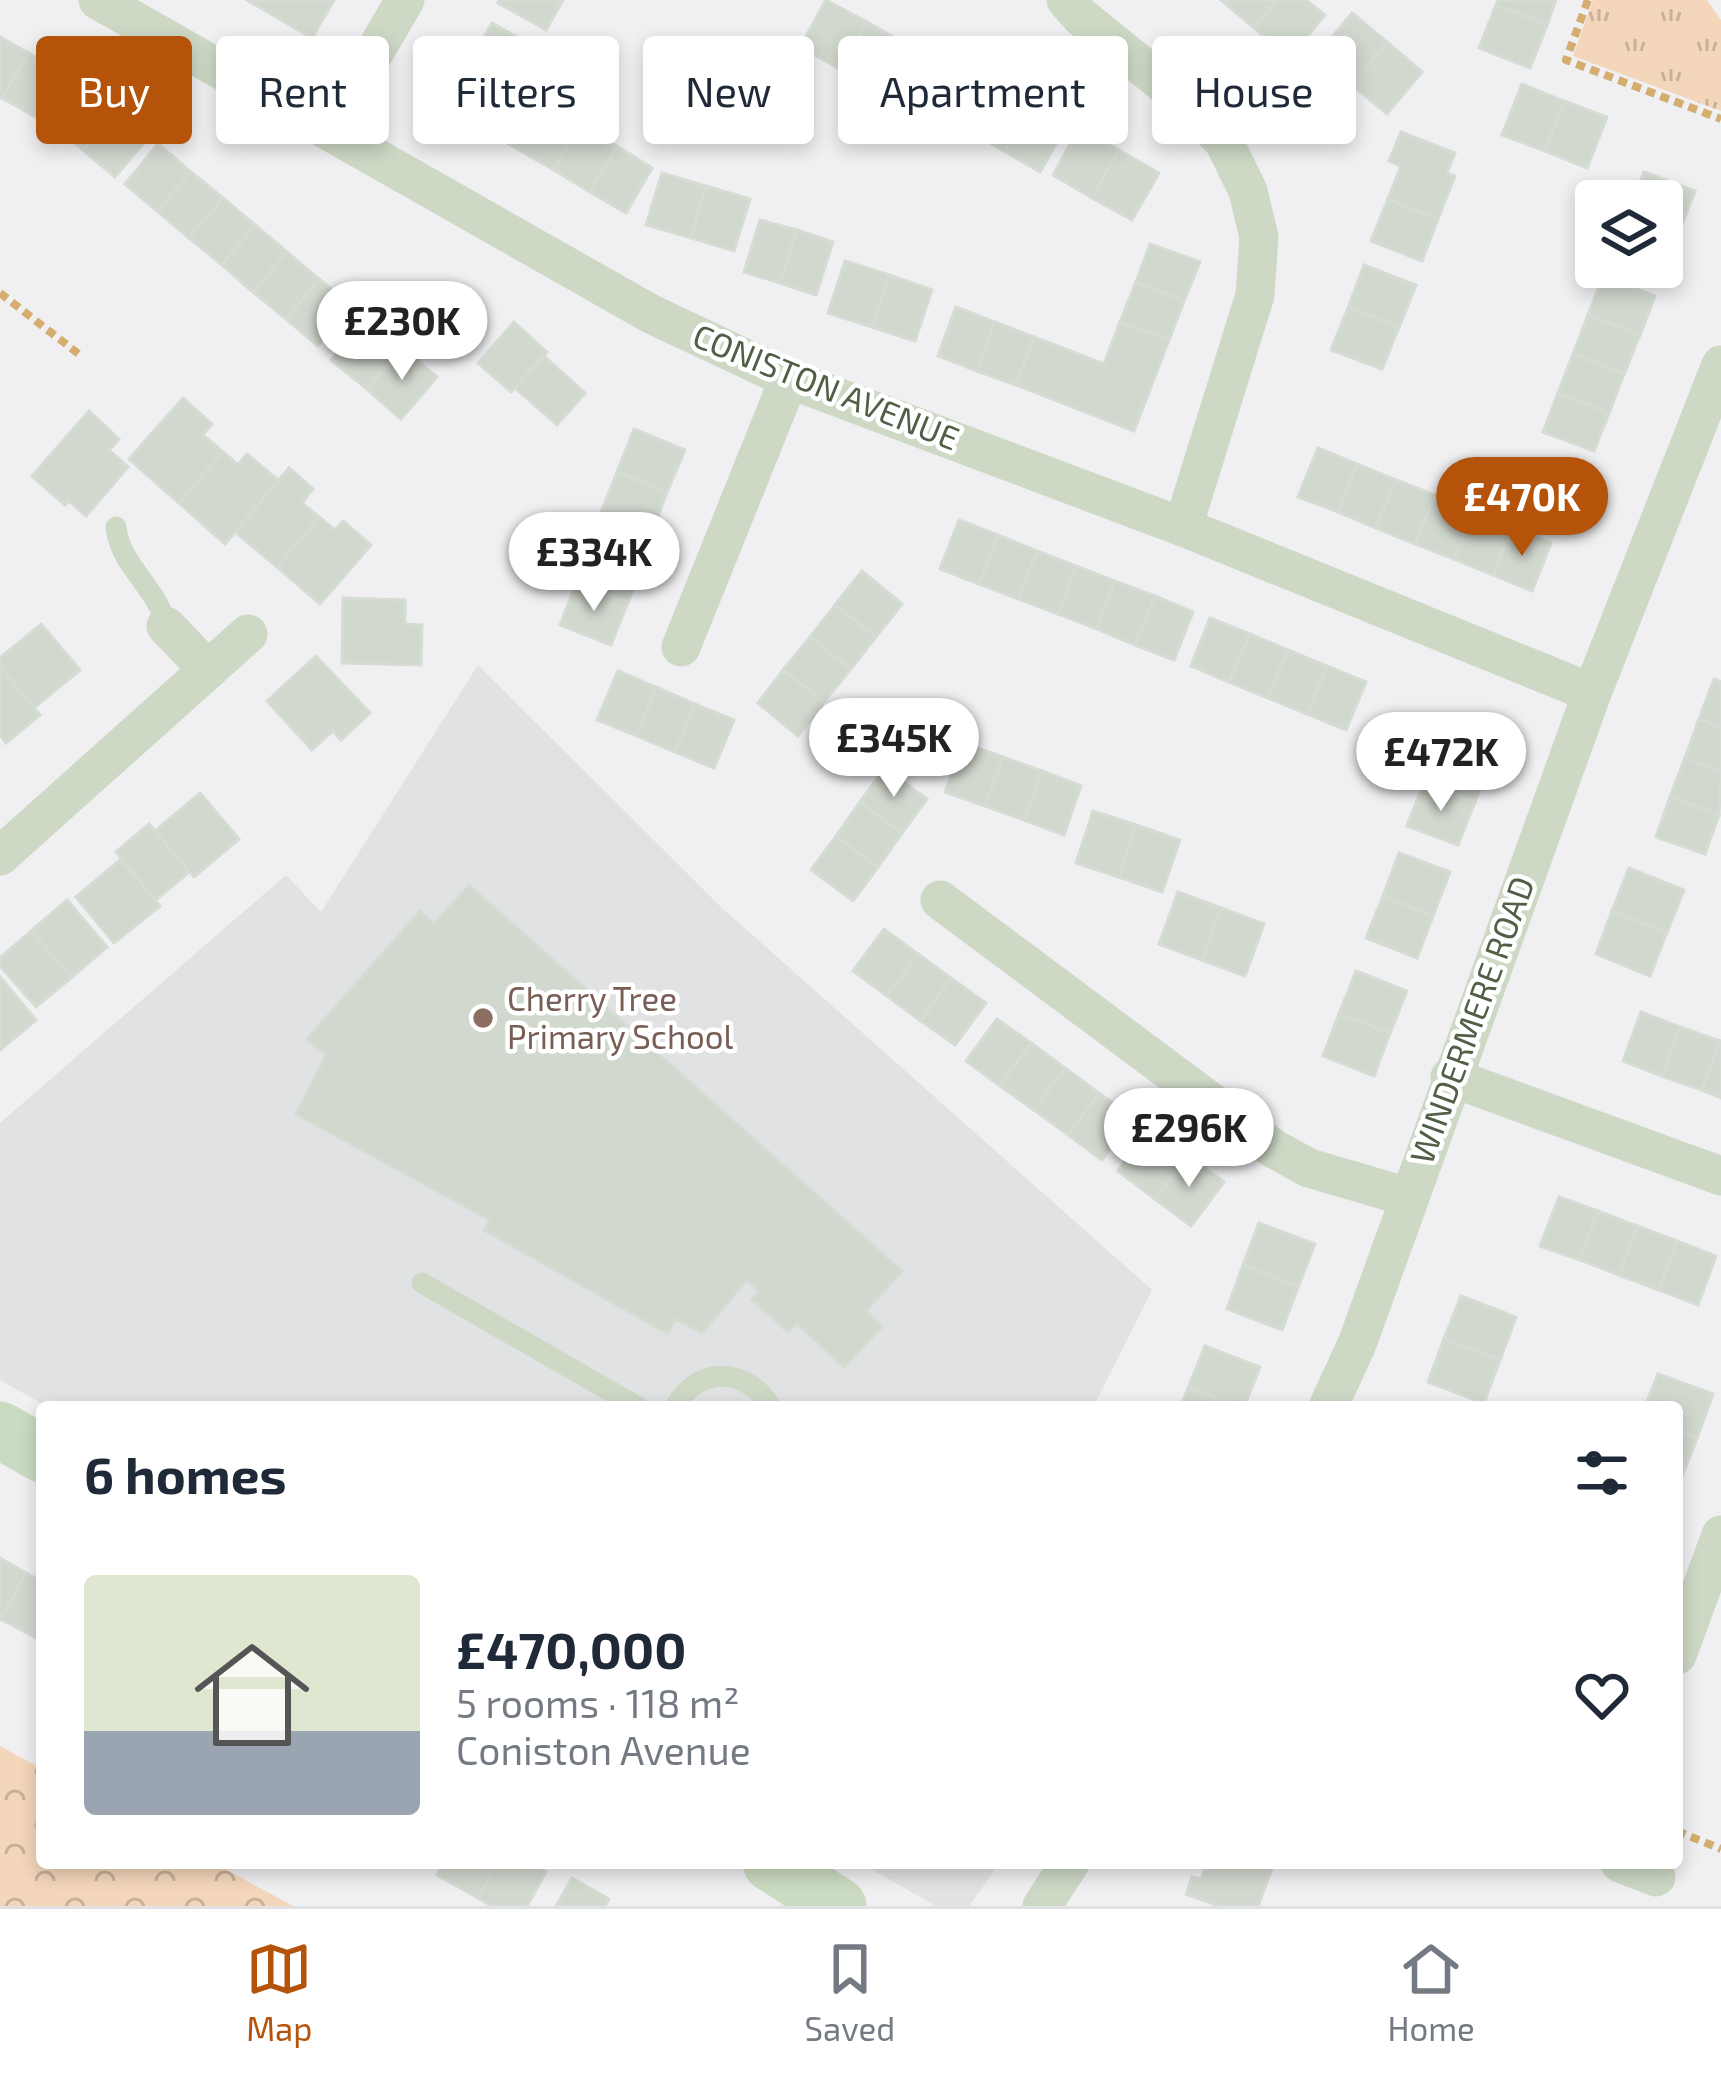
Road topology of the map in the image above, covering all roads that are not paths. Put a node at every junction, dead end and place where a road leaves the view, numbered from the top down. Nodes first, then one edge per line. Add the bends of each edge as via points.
1 (98, 0) edge
2 (405, 0) edge
3 (1066, 0) edge
4 (384, 36) edge
5 (216, 66) edge
6 (354, 144) edge
7 (1721, 365) edge
8 (789, 379) junction
9 (1183, 526) junction
10 (116, 527) dead end
11 (166, 626) joint
12 (248, 634) dead end
13 (681, 647) dead end
14 (208, 670) junction
15 (1592, 693) junction
16 (0, 856) edge
17 (940, 900) dead end
18 (1450, 1077) junction
19 (1721, 1176) edge
20 (1408, 1197) junction
21 (422, 1283) dead end
22 (628, 1401) edge
23 (679, 1401) edge
24 (767, 1401) edge
25 (1331, 1401) edge
26 (0, 1430) edge
27 (36, 1451) edge
28 (1721, 1535) edge
29 (1683, 1639) edge
30 (780, 1869) edge
31 (1066, 1869) edge
32 (838, 1906) edge
33 (1042, 1906) edge

1 - 5 street, CONISTON AVENUE
2 - 4 street
3 - 9 street via 1224,142 1259,237 1256,295
6 - 8 street, CONISTON AVENUE via 651,314
7 - 15 street, WINDERMERE ROAD
8 - 9 street, CONISTON AVENUE
8 - 13 street
9 - 15 street, CONISTON AVENUE
10 - 11 lane
11 - 14 street
12 - 14 street
14 - 16 street
15 - 18 street, WINDERMERE ROAD
17 - 20 street via 1274,1149 1309,1168
18 - 19 street
18 - 20 street, WINDERMERE ROAD
20 - 25 street, WINDERMERE ROAD
21 - 22 lane
23 - 24 lane via 695,1383 728,1375
26 - 27 street
28 - 29 street
30 - 32 street
31 - 33 street

